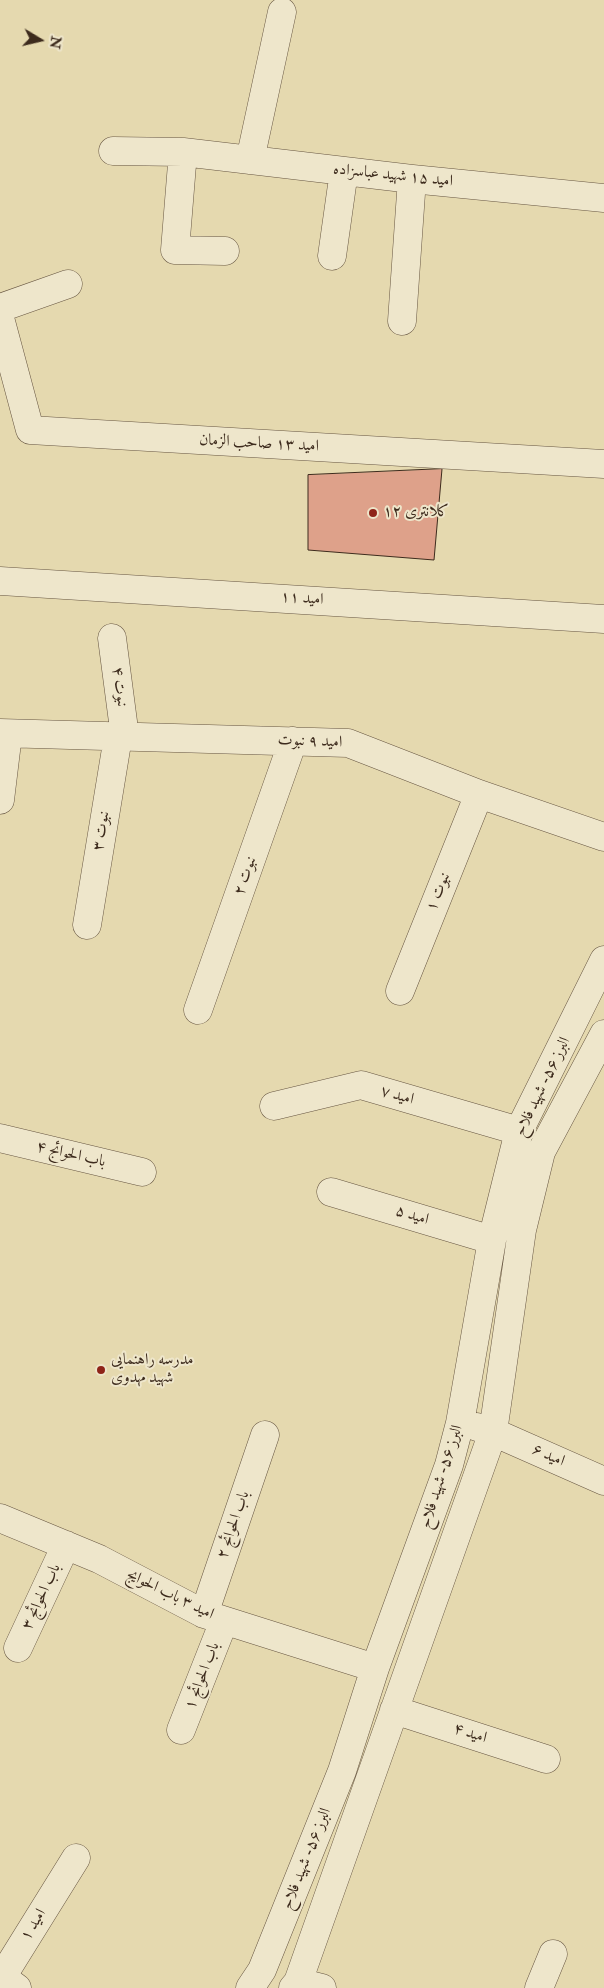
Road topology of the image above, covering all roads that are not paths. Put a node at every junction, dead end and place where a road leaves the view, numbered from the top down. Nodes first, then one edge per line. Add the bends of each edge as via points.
1 (282, 12) dead end
2 (113, 151) dead end
3 (183, 152) junction
4 (250, 160) junction
5 (344, 171) junction
6 (412, 179) junction
7 (604, 198) edge
8 (225, 251) dead end
9 (332, 256) dead end
10 (68, 284) dead end
11 (0, 308) edge
12 (0, 318) edge
13 (402, 320) dead end
14 (604, 464) edge
15 (0, 581) edge
16 (604, 619) edge
17 (112, 638) dead end
18 (4, 734) edge
19 (121, 737) junction
20 (293, 741) junction
21 (479, 794) junction
22 (0, 800) edge
23 (604, 837) edge
24 (87, 925) dead end
25 (604, 960) edge
26 (400, 991) dead end
27 (198, 1010) dead end
28 (604, 1034) edge
29 (595, 1072) edge
30 (274, 1106) dead end
31 (519, 1132) junction
32 (0, 1138) edge
33 (142, 1172) dead end
34 (332, 1192) dead end
35 (492, 1240) junction
36 (460, 1423) junction
37 (493, 1432) junction
38 (264, 1435) dead end
39 (604, 1481) edge
40 (0, 1518) edge
41 (66, 1545) junction
42 (214, 1618) junction
43 (18, 1648) dead end
44 (375, 1668) junction
45 (394, 1710) junction
46 (181, 1730) dead end
47 (546, 1759) dead end
48 (76, 1858) dead end
49 (552, 1954) dead end
50 (304, 1986) edge
51 (17, 1988) edge
52 (250, 1988) edge
53 (539, 1988) edge

1 - 4 street
2 - 3 street, امید ۱۵ شهید عباسزاده
3 - 4 street, امید ۱۵ شهید عباسزاده
3 - 8 street via 175,250
4 - 5 street, امید ۱۵ شهید عباسزاده
5 - 6 street, امید ۱۵ شهید عباسزاده
5 - 9 street
6 - 7 street, امید ۱۵ شهید عباسزاده
6 - 13 street
10 - 11 street
12 - 14 street, امید ۱۳ صاحب الزمان via 30,430
15 - 16 street, امید ۱۱
17 - 19 street, نبوت ۴
18 - 19 street, امید ۹ نبوت
18 - 22 street
19 - 20 street, امید ۹ نبوت
19 - 24 street, نبوت ۳
20 - 21 street, امید ۹ نبوت via 348,743
20 - 27 street, نبوت ۲
21 - 23 street, امید ۹ نبوت
21 - 26 street, نبوت ۱
25 - 31 street, البرز ۵۶- شهید فلاح
28 - 29 street, البرز ۵۶- شهید فلاح
29 - 37 street, البرز ۵۶- شهید فلاح via 541,1152 522,1230
30 - 31 street, امید ۷ via 361,1086
31 - 35 street, البرز ۵۶- شهید فلاح
32 - 33 street, باب الحوائج ۴
34 - 35 street, امید ۵
35 - 36 street, البرز ۵۶- شهید فلاح
36 - 37 street, امید ۶
36 - 44 street, البرز ۵۶- شهید فلاح via 449,1465
37 - 39 street, امید ۶
37 - 45 street, البرز ۵۶- شهید فلاح
38 - 42 street, باب الحوائج ۲
40 - 41 street, امید ۳ باب الحوایج
41 - 42 street, امید ۳ باب الحوایج
41 - 43 street, باب الحوائج ۳
42 - 44 street, امید ۳ باب الحوایج
42 - 46 street, باب الحوائج ۱
44 - 52 street, البرز ۵۶- شهید فلاح via 342,1771 262,1970
45 - 47 street, امید ۴
45 - 50 street, البرز ۵۶- شهید فلاح
48 - 51 street, امید ۱ via 2,1977
49 - 53 street

